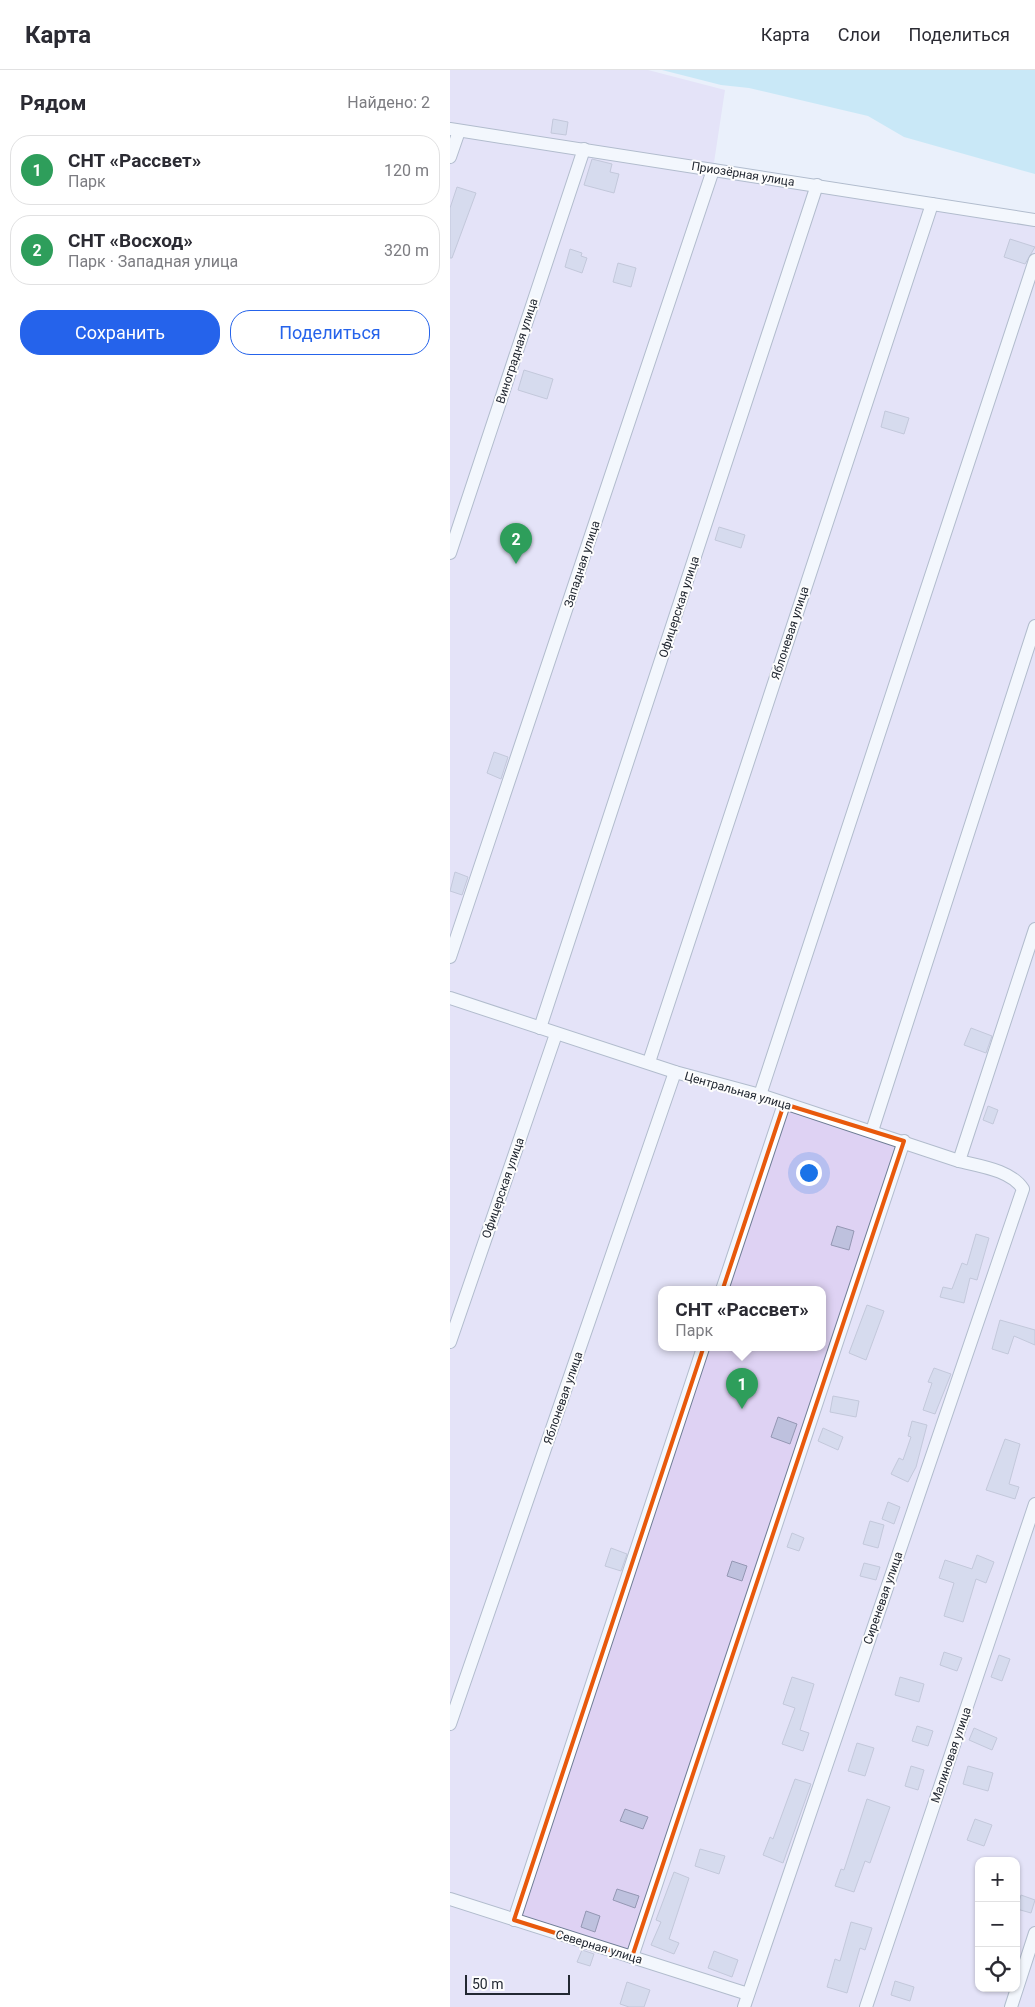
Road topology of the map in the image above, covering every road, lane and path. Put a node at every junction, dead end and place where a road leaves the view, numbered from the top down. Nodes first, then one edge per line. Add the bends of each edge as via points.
1 (454, 130) edge
2 (584, 149) junction
3 (450, 157) edge
4 (713, 170) junction
5 (817, 185) junction
6 (932, 204) junction
7 (1035, 220) edge
8 (1035, 260) edge
9 (450, 553) edge
10 (1035, 626) edge
11 (1035, 929) edge
12 (450, 957) edge
13 (450, 998) edge
14 (540, 1028) junction
15 (556, 1034) junction
16 (649, 1062) junction
17 (675, 1072) junction
18 (760, 1095) junction
19 (784, 1104) junction
20 (872, 1132) junction
21 (904, 1142) junction
22 (958, 1161) junction
23 (1023, 1189) joint
24 (723, 1286) edge
25 (450, 1342) edge
26 (702, 1351) edge
27 (1035, 1504) edge
28 (450, 1724) edge
29 (450, 1899) edge
30 (514, 1920) junction
31 (1035, 1933) edge
32 (632, 1957) junction
33 (748, 1994) junction
34 (744, 2007) edge
35 (866, 2007) edge
36 (1011, 2007) edge

1 - 2 street, Приозёрная улица
1 - 3 street
2 - 4 street, Приозёрная улица
2 - 9 street, Виноградная улица
4 - 5 street, Приозёрная улица
4 - 12 street, Западная улица
5 - 6 street, Приозёрная улица
5 - 14 street, Офицерская улица
6 - 7 street, Приозёрная улица
6 - 16 street, Яблоневая улица
8 - 18 street
10 - 20 street
11 - 22 street
13 - 14 street, Центральная улица
14 - 15 street, Центральная улица
15 - 16 street, Центральная улица
15 - 25 street, Офицерская улица
16 - 17 street, Центральная улица
17 - 18 street, Центральная улица
17 - 28 street, Яблоневая улица
18 - 19 street, Центральная улица
19 - 20 street, Центральная улица
19 - 24 street
20 - 21 street, Центральная улица
21 - 22 street, Центральная улица
21 - 32 street
22 - 23 street, Центральная улица via 1009,1177
23 - 33 street, Сиреневая улица
26 - 30 street
27 - 35 street, Малиновая улица
29 - 30 street, Северная улица
30 - 32 street, Северная улица
31 - 36 street
32 - 33 street, Северная улица
33 - 34 street, Сиреневая улица

